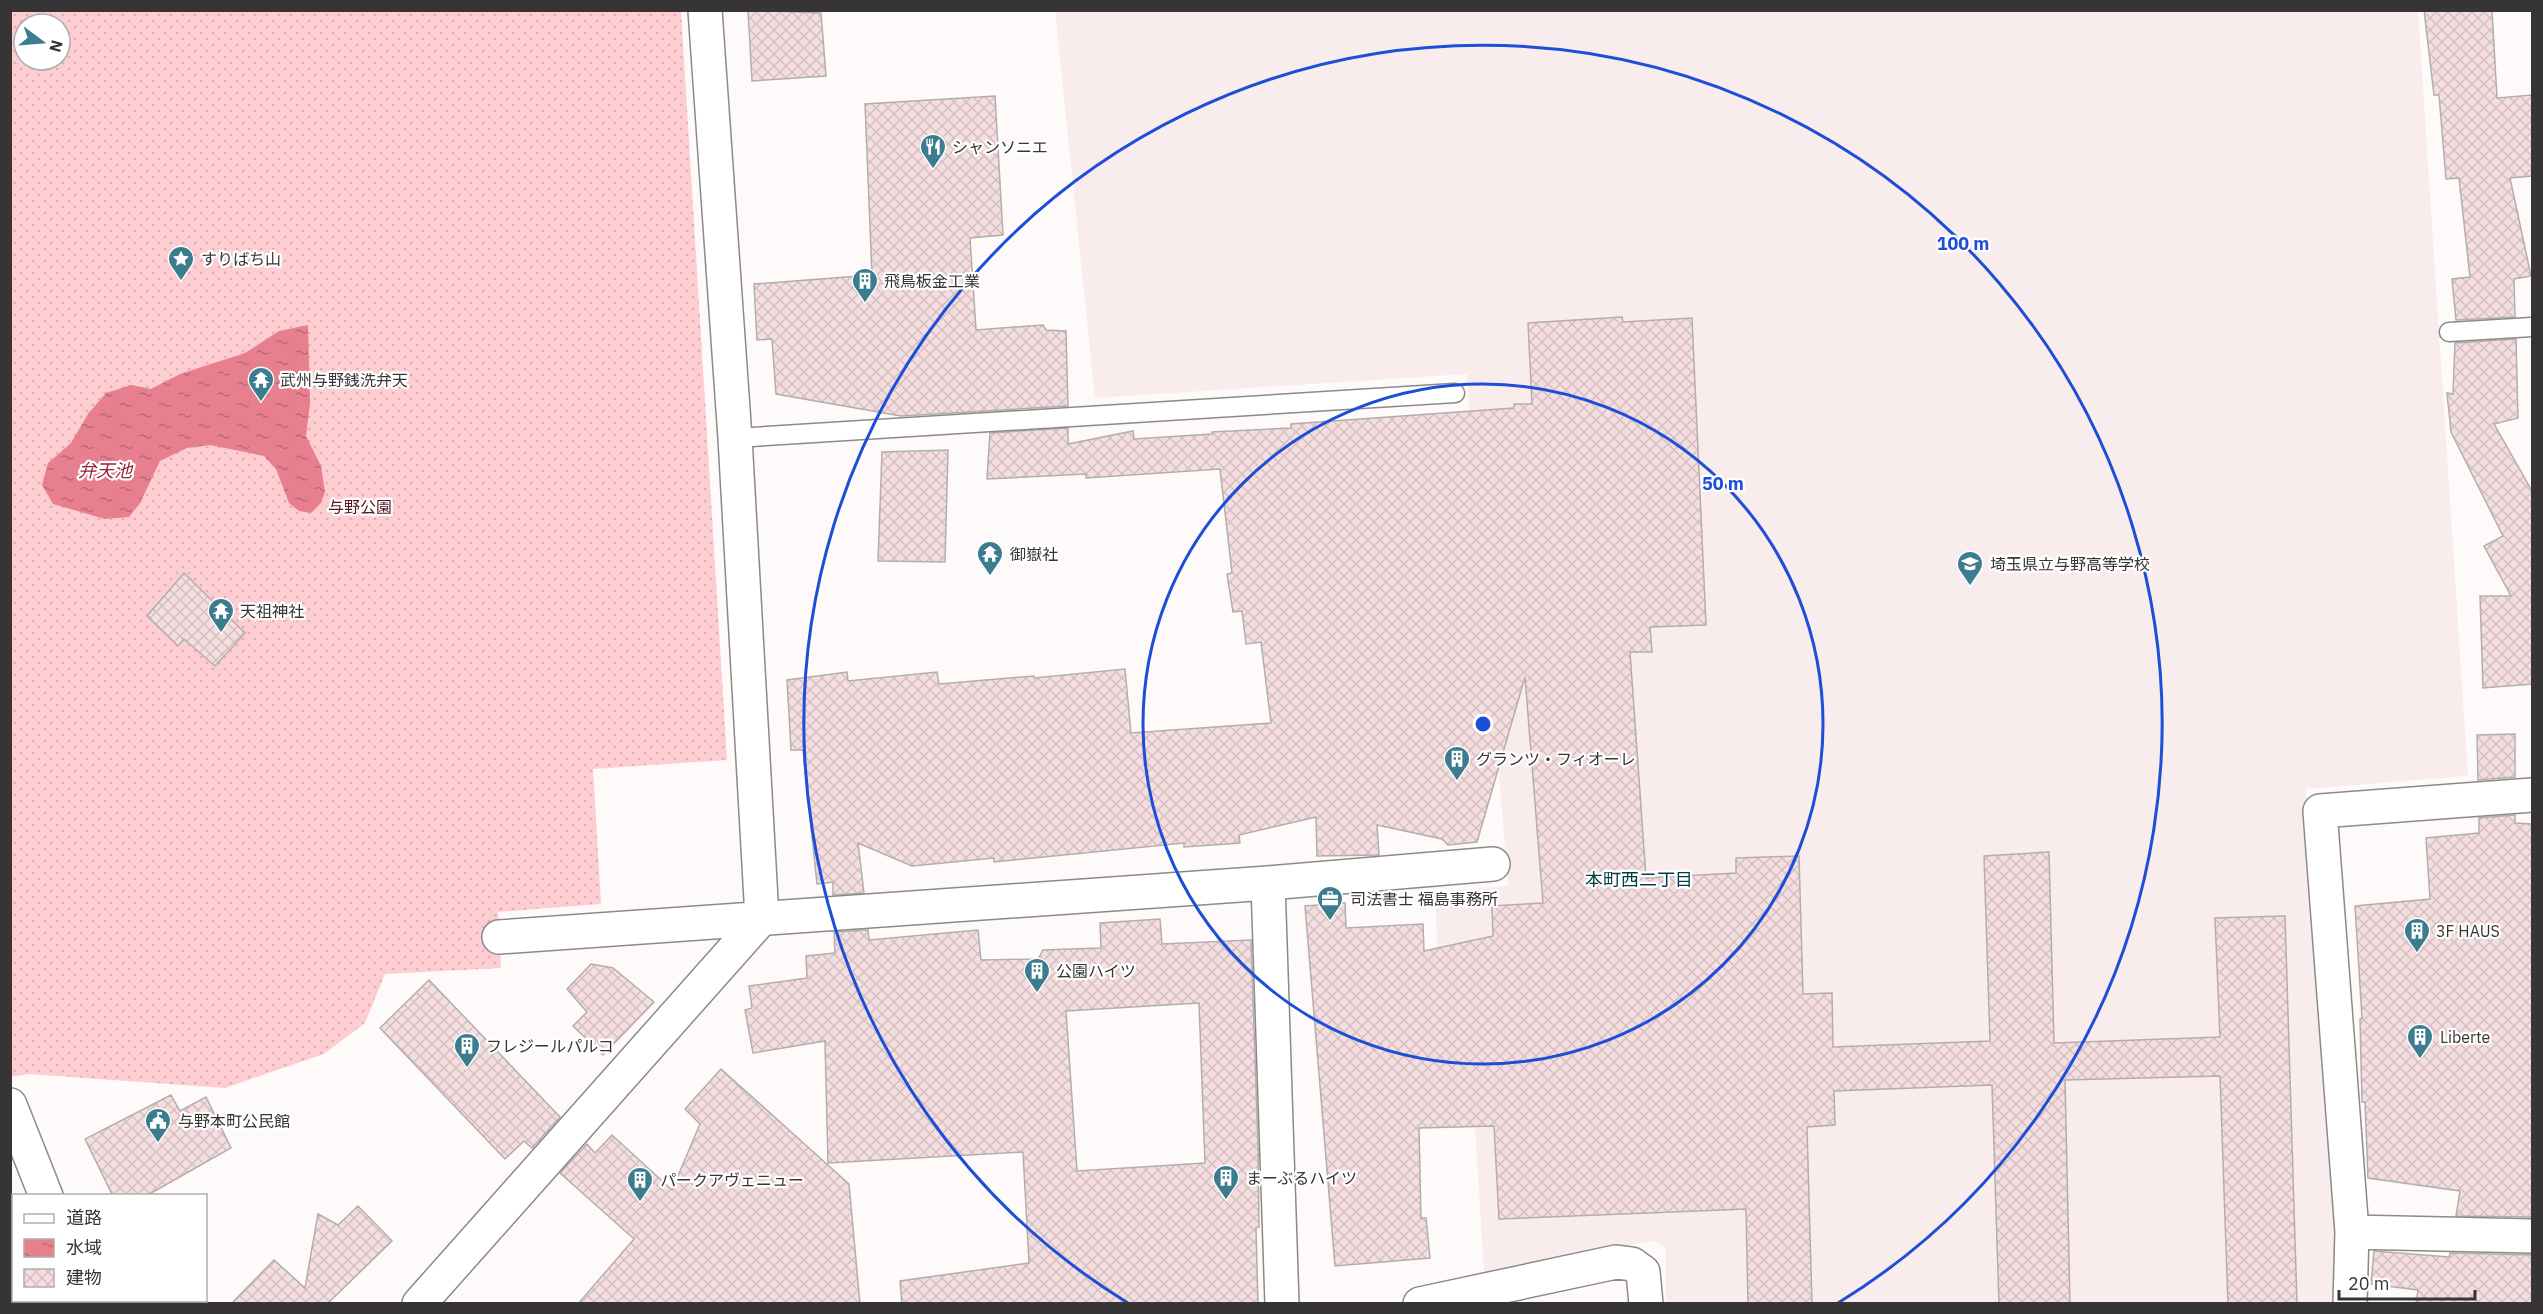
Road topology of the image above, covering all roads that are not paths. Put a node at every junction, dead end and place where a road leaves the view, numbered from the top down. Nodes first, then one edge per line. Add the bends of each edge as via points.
1 (705, 10) edge
2 (2532, 327) edge
3 (2449, 332) dead end
4 (1455, 393) dead end
5 (735, 438) junction
6 (2532, 795) edge
7 (1493, 864) dead end
8 (1268, 883) junction
9 (762, 918) junction
10 (499, 937) dead end
11 (10, 1105) edge
12 (45, 1194) edge
13 (2352, 1232) junction
14 (2532, 1236) edge
15 (419, 1304) edge
16 (1282, 1304) edge
17 (1420, 1304) edge
18 (1646, 1304) edge
19 (2350, 1304) edge

1 - 5 street
2 - 3 lane
4 - 5 lane
5 - 9 street
6 - 13 street via 2320,811
7 - 8 street
8 - 9 street
8 - 16 street
9 - 10 street
9 - 15 street
11 - 12 street
13 - 14 street
13 - 19 street
17 - 18 street via 1617,1262 1632,1264 1643,1272

